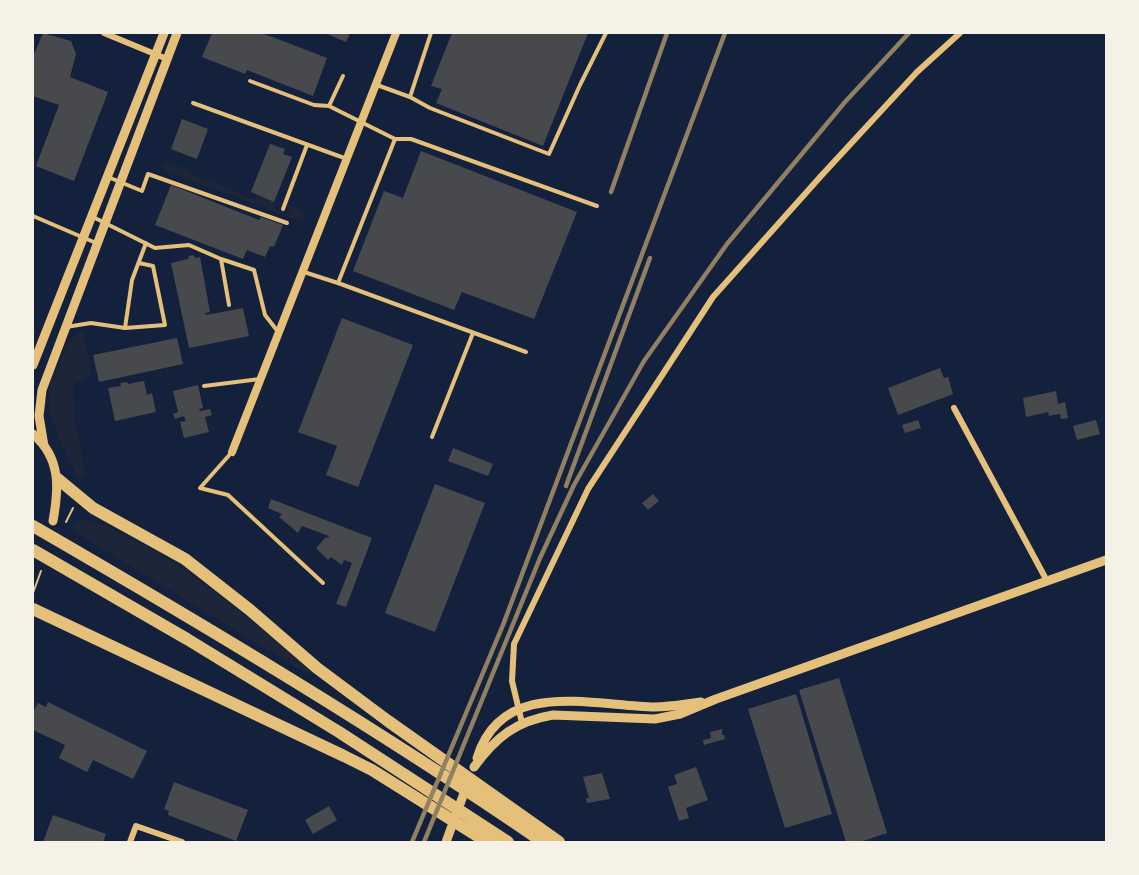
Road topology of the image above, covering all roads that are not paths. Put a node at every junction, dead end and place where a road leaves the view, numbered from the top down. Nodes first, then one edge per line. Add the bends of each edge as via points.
1 (104, 33) edge
2 (164, 33) edge
3 (177, 33) edge
4 (432, 33) edge
5 (606, 33) edge
6 (960, 33) edge
7 (392, 34) edge
8 (156, 54) junction
9 (167, 58) junction
10 (343, 76) dead end
11 (250, 81) dead end
12 (376, 85) junction
13 (410, 97) junction
14 (193, 103) dead end
15 (329, 106) junction
16 (362, 121) junction
17 (395, 139) junction
18 (307, 145) junction
19 (347, 159) junction
20 (108, 177) junction
21 (121, 182) junction
22 (597, 207) dead end
23 (283, 209) dead end
24 (33, 216) edge
25 (92, 216) junction
26 (105, 222) junction
27 (287, 223) dead end
28 (83, 238) junction
29 (146, 243) junction
30 (98, 244) junction
31 (221, 259) junction
32 (139, 263) junction
33 (303, 271) junction
34 (338, 283) junction
35 (229, 305) dead end
36 (65, 327) junction
37 (125, 328) junction
38 (473, 333) junction
39 (279, 334) junction
40 (526, 352) dead end
41 (33, 365) edge
42 (261, 379) junction
43 (204, 386) dead end
44 (954, 408) dead end
45 (33, 434) edge
46 (432, 437) dead end
47 (44, 446) junction
48 (232, 452) joint
49 (58, 479) junction
50 (53, 520) dead end
51 (33, 526) edge
52 (33, 550) edge
53 (1106, 560) edge
54 (1047, 581) junction
55 (323, 583) dead end
56 (33, 609) edge
57 (716, 699) junction
58 (518, 710) junction
59 (522, 723) junction
60 (474, 767) junction
61 (493, 801) junction
62 (482, 831) junction
63 (130, 842) edge
64 (182, 842) edge
65 (446, 842) edge
66 (496, 842) edge
67 (508, 842) edge
68 (543, 842) edge
69 (559, 842) edge

1 - 8 street
2 - 8 main road
3 - 9 main road
4 - 13 lane
5 - 13 lane via 549,154
6 - 58 street via 909,81 713,297 588,489 514,644 512,681
7 - 12 street
8 - 9 street
8 - 20 main road
9 - 21 main road
10 - 15 lane
11 - 15 lane via 314,105
12 - 13 lane
12 - 16 street
14 - 18 lane
15 - 16 lane
16 - 17 lane
16 - 19 street
17 - 22 lane via 411,139
17 - 34 lane
18 - 19 lane
18 - 23 lane
19 - 33 street
20 - 21 lane
20 - 25 main road
21 - 26 main road
21 - 27 lane via 142,192 148,174
24 - 28 lane
25 - 26 lane
25 - 28 main road
26 - 29 lane
26 - 30 main road
28 - 30 lane
28 - 41 main road
29 - 31 lane via 155,248 189,245
29 - 32 lane
30 - 36 main road
31 - 35 lane
31 - 39 lane via 254,270 265,315
32 - 37 lane via 132,280
32 - 37 lane via 153,266 165,325
33 - 34 lane
33 - 39 street
34 - 38 lane
36 - 37 lane via 91,323
36 - 47 main road via 39,403
38 - 40 lane
38 - 46 lane
39 - 42 street
42 - 43 lane
42 - 48 street
44 - 54 street
45 - 47 main road
47 - 49 main road
48 - 55 lane via 201,488 228,495
49 - 50 main road
49 - 61 highway via 93,508 185,559 317,668
51 - 61 highway
52 - 62 highway via 376,756
53 - 54 main road
54 - 57 main road
56 - 62 highway via 372,770
57 - 58 main road via 655,707 562,700 544,701
57 - 59 main road via 680,714 655,719 553,715
58 - 59 street
58 - 60 main road via 503,718 489,734
59 - 60 main road via 503,734
60 - 65 main road
61 - 68 highway
61 - 69 highway
62 - 66 highway
62 - 67 highway
63 - 64 street via 136,826

